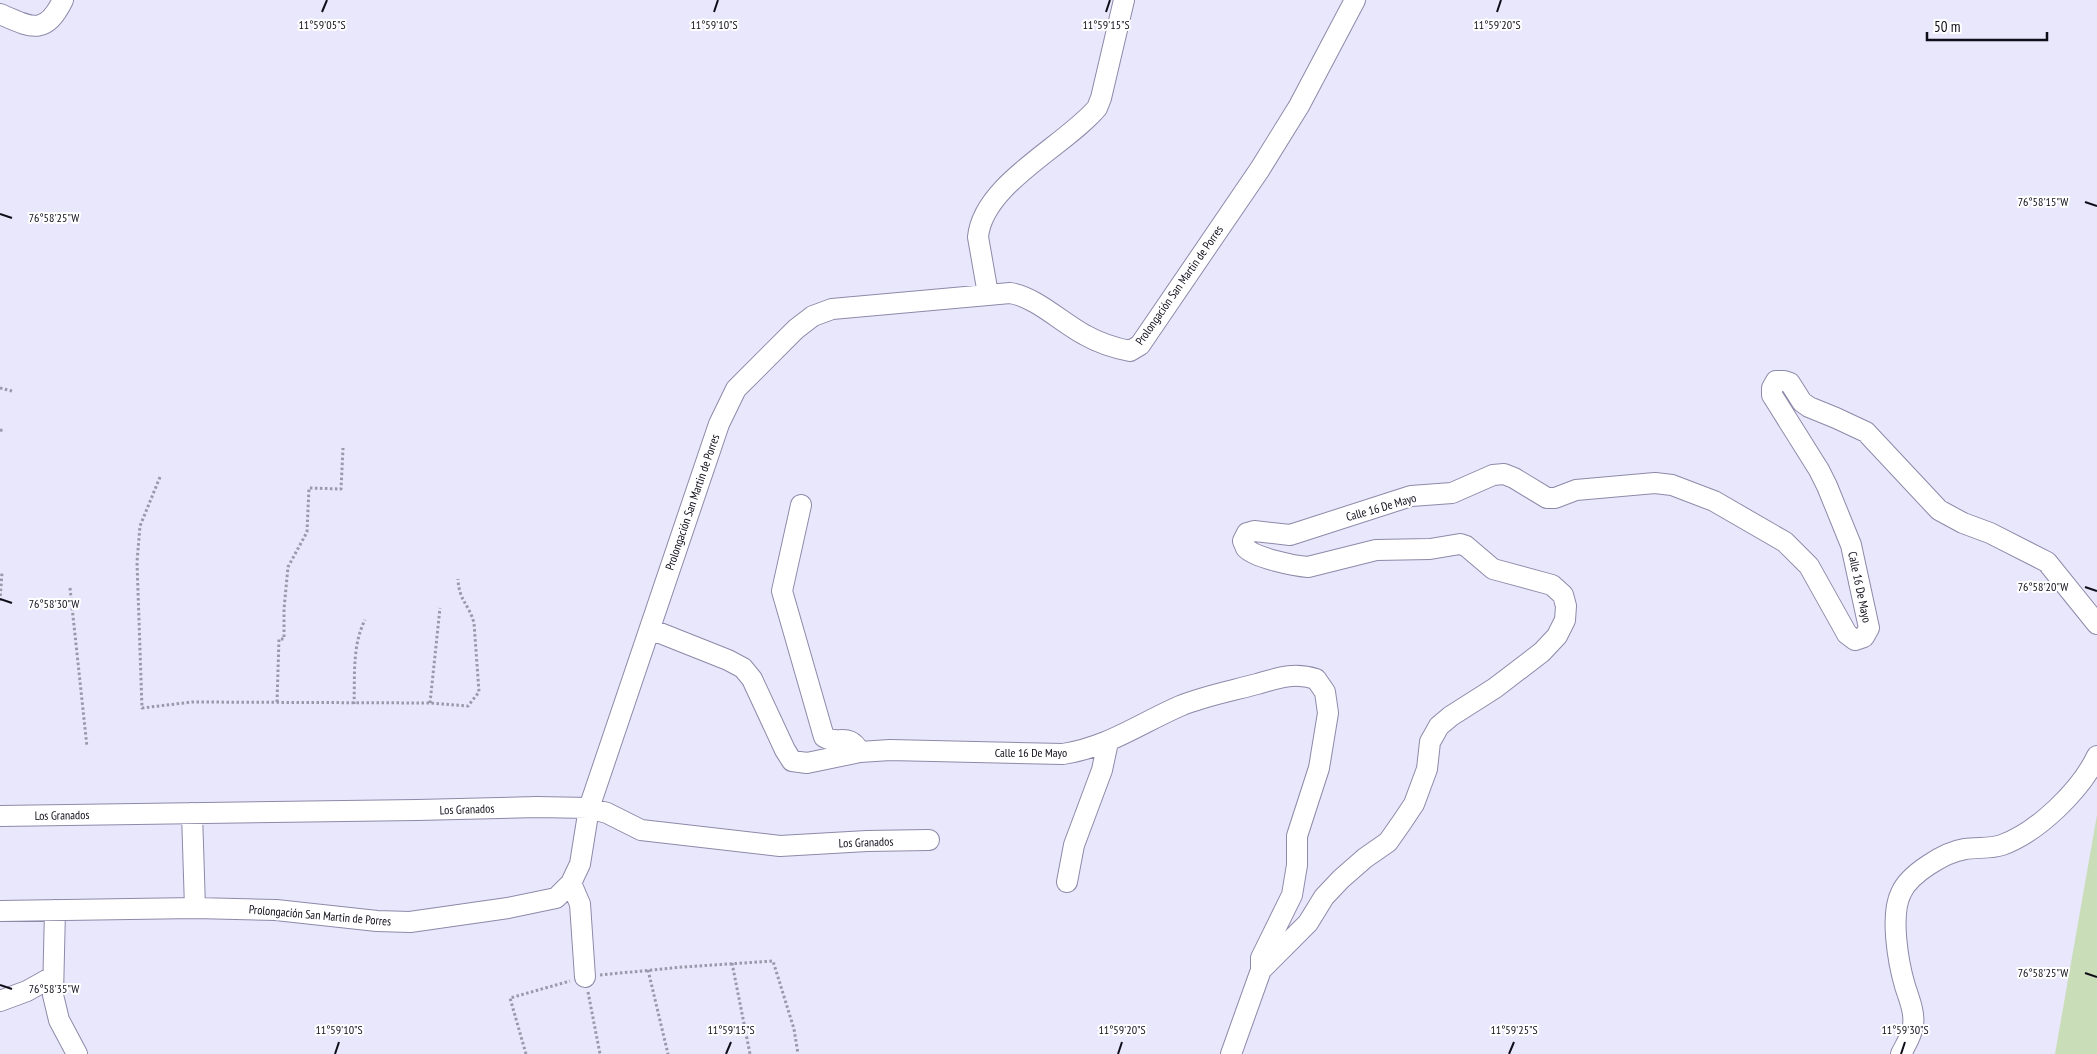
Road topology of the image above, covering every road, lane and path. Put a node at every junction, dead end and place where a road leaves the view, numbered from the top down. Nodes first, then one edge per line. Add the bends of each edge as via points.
1 (63, 0) edge
2 (1124, 0) edge
3 (1355, 0) edge
4 (0, 14) edge
5 (988, 294) junction
6 (0, 388) edge
7 (12, 391) dead end
8 (0, 430) edge
9 (5, 430) dead end
10 (343, 448) dead end
11 (160, 477) dead end
12 (802, 505) dead end
13 (2, 572) dead end
14 (458, 579) dead end
15 (70, 588) dead end
16 (0, 600) edge
17 (440, 608) dead end
18 (365, 620) dead end
19 (2097, 624) edge
20 (650, 630) junction
21 (277, 702) junction
22 (430, 703) junction
23 (354, 704) junction
24 (1108, 742) junction
25 (87, 747) dead end
26 (860, 752) junction
27 (2097, 756) edge
28 (590, 808) junction
29 (192, 813) junction
30 (0, 816) edge
31 (929, 840) dead end
32 (1068, 882) dead end
33 (571, 883) junction
34 (195, 908) junction
35 (56, 910) junction
36 (0, 911) edge
37 (732, 963) junction
38 (648, 970) junction
39 (1261, 970) junction
40 (52, 977) junction
41 (585, 977) junction
42 (0, 1000) edge
43 (77, 1054) edge
44 (526, 1054) edge
45 (600, 1054) edge
46 (668, 1054) edge
47 (750, 1054) edge
48 (798, 1054) edge
49 (1231, 1054) edge
50 (1901, 1054) edge

1 - 4 street via 47,24 24,25
2 - 5 street via 1097,108 1001,192 984,212 978,236
3 - 5 street, Prolongación San Martin de Porres via 1299,106 1260,169 1140,345 1130,351 1118,349 1086,336 1018,294
5 - 20 street, Prolongación San Martin de Porres via 832,309 813,316 796,328 732,395 689,509
6 - 7 path
8 - 9 path
10 - 21 path via 340,489 309,488 307,532 288,567 284,639 279,639
11 - 21 path via 140,526 137,562 142,708 192,702
12 - 26 street via 782,591 824,737 830,741 846,739
13 - 16 path
14 - 22 path via 459,593 474,623 479,692 468,706
15 - 25 path
17 - 22 path
18 - 23 path via 360,630 355,663
19 - 39 street, Calle 16 De Mayo via 2047,562 1939,510 1866,432 1809,408 1790,383 1784,381 1776,382 1772,395 1819,470 1851,545 1870,628 1864,637 1855,640 1847,634 1808,566 1785,542 1714,501 1672,485 1576,490 1548,498 1514,478 1504,474 1493,475 1452,493 1410,496 1290,535 1247,533 1243,541 1246,548 1256,554 1308,567 1376,550 1430,549 1460,544 1493,569 1552,585 1563,595 1566,606 1565,620 1558,636 1542,652 1439,726 1430,742 1427,769 1414,804 1398,829 1388,842 1330,891 1308,923
20 - 26 street, Calle 16 De Mayo via 743,668 792,761 807,763
20 - 28 street, Prolongación San Martin de Porres
21 - 23 path
22 - 23 path
24 - 26 street, Calle 16 De Mayo via 1063,754
24 - 32 street via 1102,770 1074,845
24 - 39 street, Calle 16 De Mayo via 1180,706 1285,677 1302,675 1316,679 1325,692 1328,714 1319,768 1297,836 1292,895 1261,958
27 - 50 street via 2092,767 2061,804 2024,836 2000,846 1963,849 1941,856 1915,876 1901,892 1895,913 1896,935 1913,1027
28 - 29 street, Los Granados
28 - 31 street, Los Granados via 641,830 771,846
28 - 33 street, Prolongación San Martin de Porres via 580,864
29 - 30 street, Los Granados
29 - 34 street
33 - 34 street, Prolongación San Martin de Porres via 556,898 410,922 377,922 276,910
33 - 41 street via 580,904
34 - 35 street, Prolongación San Martin de Porres
35 - 36 street, Prolongación San Martin de Porres
35 - 40 street
37 - 38 path
37 - 47 path
37 - 48 path via 773,961 794,1029
38 - 41 path
38 - 46 path
39 - 49 street
40 - 42 street via 28,991
40 - 43 street via 59,1020
41 - 44 path via 510,998
41 - 45 path

